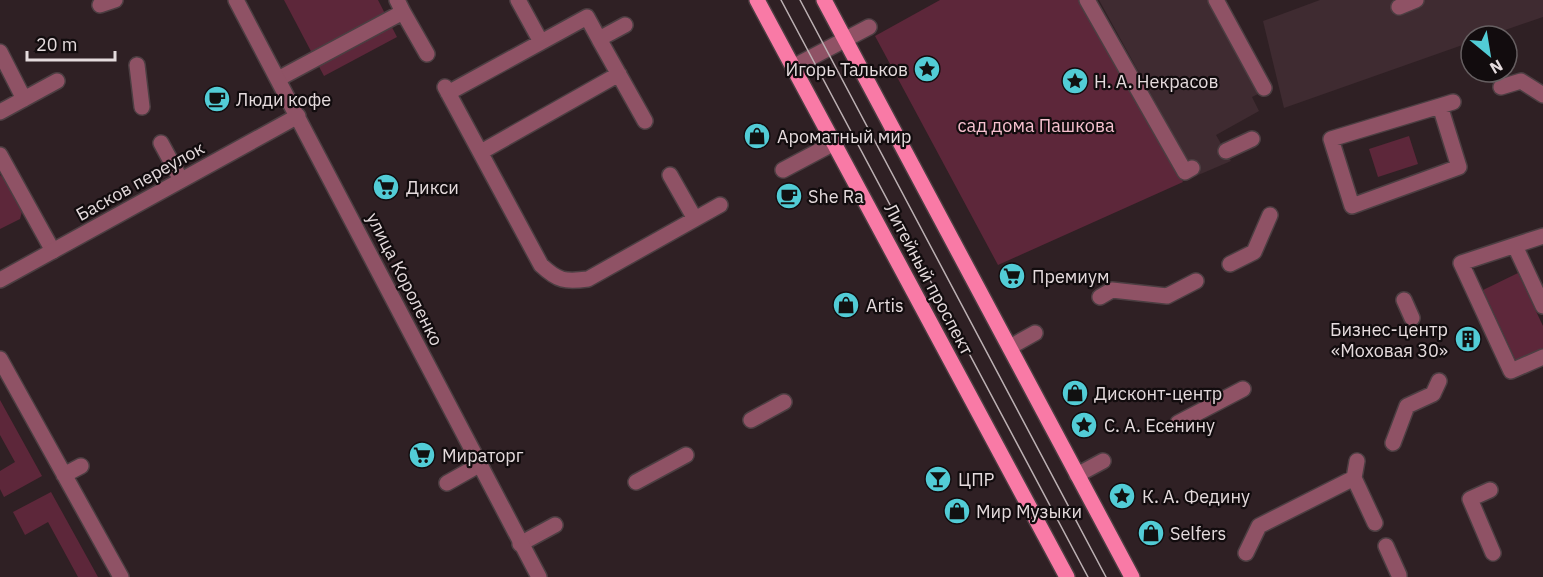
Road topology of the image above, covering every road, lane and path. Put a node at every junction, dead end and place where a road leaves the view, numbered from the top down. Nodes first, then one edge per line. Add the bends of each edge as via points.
1 (115, 0) edge
2 (236, 0) edge
3 (518, 0) edge
4 (757, 0) edge
5 (824, 0) edge
6 (1087, 0) edge
7 (1216, 0) edge
8 (1416, 0) edge
9 (100, 5) dead end
10 (400, 6) edge
11 (1399, 7) dead end
12 (625, 25) dead end
13 (869, 27) dead end
14 (599, 39) junction
15 (845, 40) junction
16 (541, 42) junction
17 (0, 52) edge
18 (427, 54) dead end
19 (137, 65) dead end
20 (793, 67) junction
21 (619, 74) junction
22 (278, 79) junction
23 (57, 81) dead end
24 (1501, 87) dead end
25 (1264, 88) dead end
26 (1543, 95) edge
27 (24, 99) junction
28 (1447, 104) joint
29 (142, 107) dead end
30 (0, 112) edge
31 (298, 116) junction
32 (645, 121) dead end
33 (1252, 139) dead end
34 (161, 142) dead end
35 (834, 142) junction
36 (1226, 151) dead end
37 (480, 152) junction
38 (0, 155) edge
39 (1192, 168) dead end
40 (783, 170) dead end
41 (670, 174) dead end
42 (181, 180) junction
43 (720, 206) dead end
44 (1270, 215) dead end
45 (695, 219) junction
46 (1543, 236) edge
47 (1515, 246) junction
48 (53, 251) junction
49 (1230, 264) dead end
50 (0, 280) edge
51 (1196, 281) dead end
52 (1100, 297) dead end
53 (1404, 300) dead end
54 (1543, 306) edge
55 (1413, 318) dead end
56 (1035, 333) dead end
57 (1010, 347) junction
58 (1543, 357) edge
59 (0, 359) edge
60 (1439, 381) dead end
61 (1243, 389) dead end
62 (784, 402) dead end
63 (751, 420) dead end
64 (1178, 423) dead end
65 (1394, 443) dead end
66 (686, 455) dead end
67 (1357, 460) dead end
68 (1103, 461) dead end
69 (479, 465) junction
70 (81, 466) dead end
71 (64, 475) junction
72 (1077, 475) junction
73 (1354, 478) junction
74 (636, 482) dead end
75 (447, 483) dead end
76 (1490, 490) dead end
77 (1375, 523) dead end
78 (555, 525) dead end
79 (520, 544) junction
80 (1386, 546) dead end
81 (1492, 553) dead end
82 (1246, 554) dead end
83 (121, 577) edge
84 (538, 577) edge
85 (1067, 577) edge
86 (1132, 577) edge
87 (1399, 577) edge

1 - 9 street
2 - 22 street, улица Короленко
3 - 16 street
4 - 20 main road, Литейный проспект
5 - 15 main road
6 - 39 street via 1185,172
7 - 25 street
8 - 11 street
10 - 18 street
10 - 22 street
12 - 14 street
13 - 15 street
14 - 16 street via 587,17
14 - 21 street
15 - 20 street
15 - 57 main road
16 - 37 street via 446,90
17 - 27 street
19 - 29 street
20 - 35 main road, Литейный проспект
21 - 32 street
21 - 37 street
22 - 31 street, улица Короленко
23 - 27 street
24 - 26 street via 1521,81
27 - 30 street
28 - 28 street via 1331,140 1352,206 1459,167
31 - 42 street, Басков переулок
31 - 69 street, улица Короленко
33 - 36 street
34 - 42 street
35 - 40 street
35 - 85 main road, Литейный проспект
37 - 45 street via 541,265 554,277 570,281 588,279
38 - 48 street
41 - 45 street
42 - 48 street, Басков переулок
43 - 45 street
44 - 49 street via 1254,252
46 - 47 street
47 - 54 street
47 - 58 street via 1461,263 1511,370
48 - 50 street, Басков переулок
51 - 52 street via 1167,296 1112,290
53 - 55 street
56 - 57 street
57 - 72 main road
59 - 71 street
60 - 65 street via 1433,394 1407,406
61 - 64 street
62 - 63 street
66 - 74 street
67 - 73 street
68 - 72 street
69 - 75 street
69 - 79 street, улица Короленко
70 - 71 street
71 - 83 street
72 - 86 main road
73 - 77 street
73 - 82 street via 1259,526
76 - 81 street via 1470,499
78 - 79 street
79 - 84 street, улица Короленко
80 - 87 street

